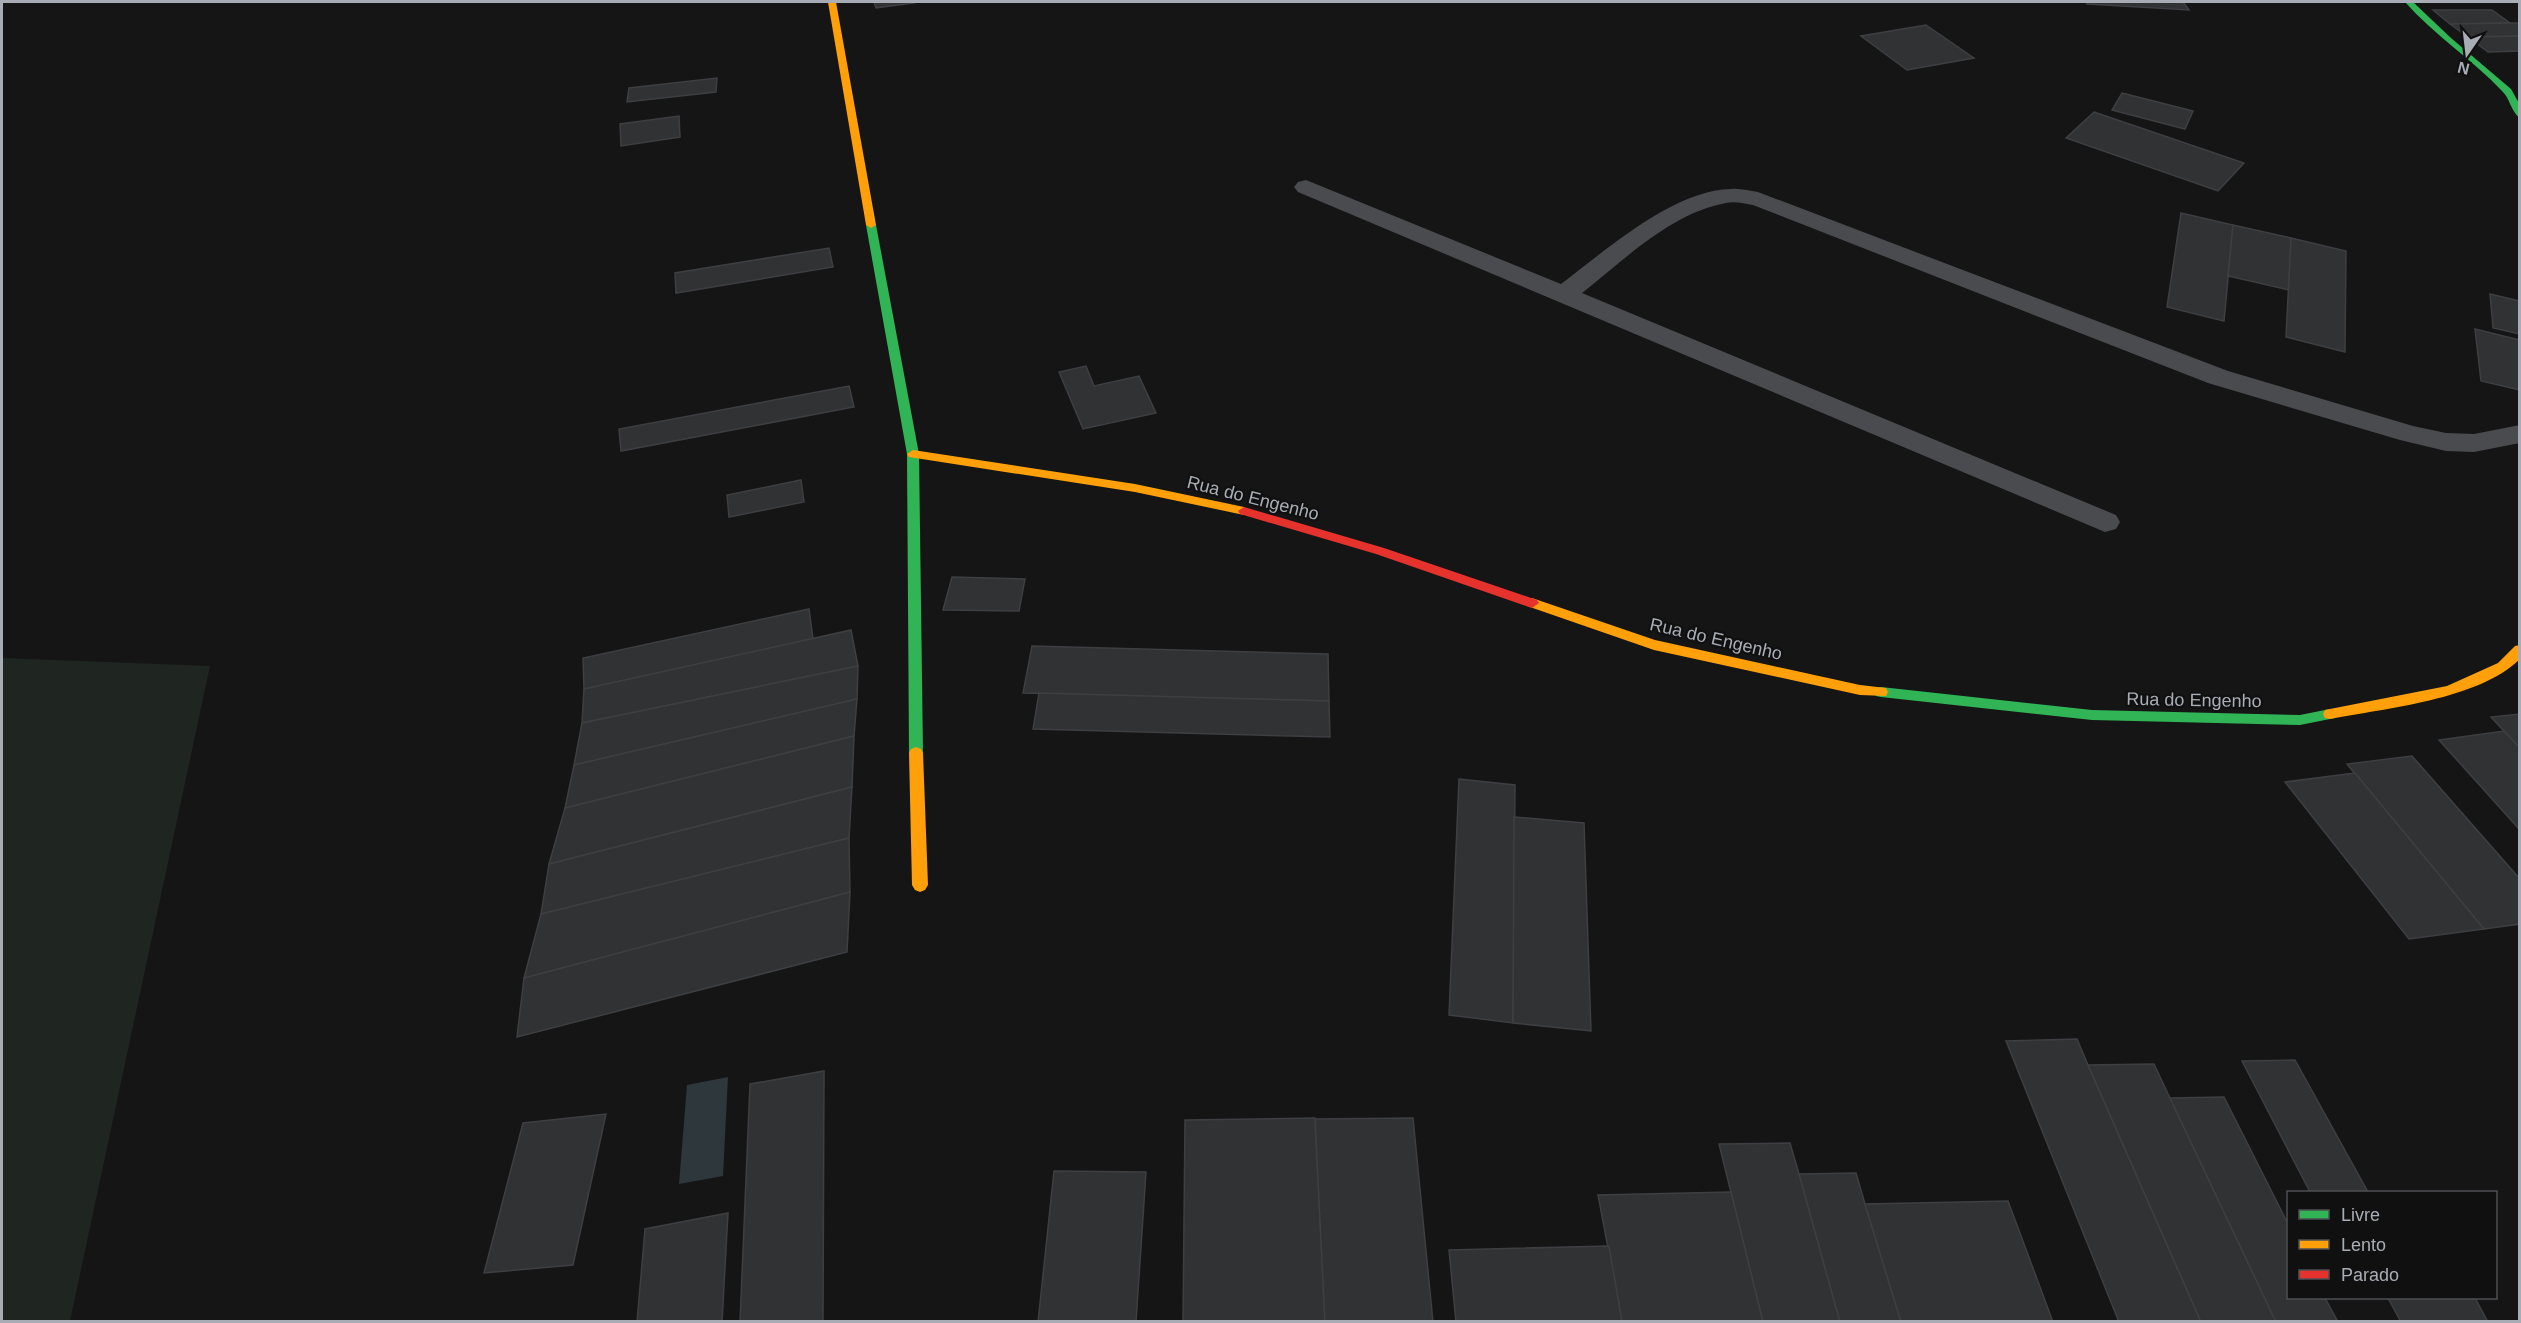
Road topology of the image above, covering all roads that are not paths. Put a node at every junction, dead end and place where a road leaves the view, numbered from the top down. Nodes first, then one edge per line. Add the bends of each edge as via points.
1 (832, 2) edge
2 (2409, 2) edge
3 (2520, 115) edge
4 (1306, 187) dead end
5 (1563, 295) junction
6 (2520, 434) edge
7 (913, 454) junction
8 (2105, 522) dead end
9 (2520, 650) edge
10 (920, 885) dead end

1 - 7 street
2 - 3 street via 2508,91
4 - 5 lane
5 - 6 lane via 1683,210 1727,195 1758,199 2218,377 2446,442 2474,443
5 - 8 lane
7 - 9 street, Rua do Engenho via 1135,488 1245,511 1380,551 1654,645 1860,690 2092,715 2300,720 2449,691 2504,667
7 - 10 street

